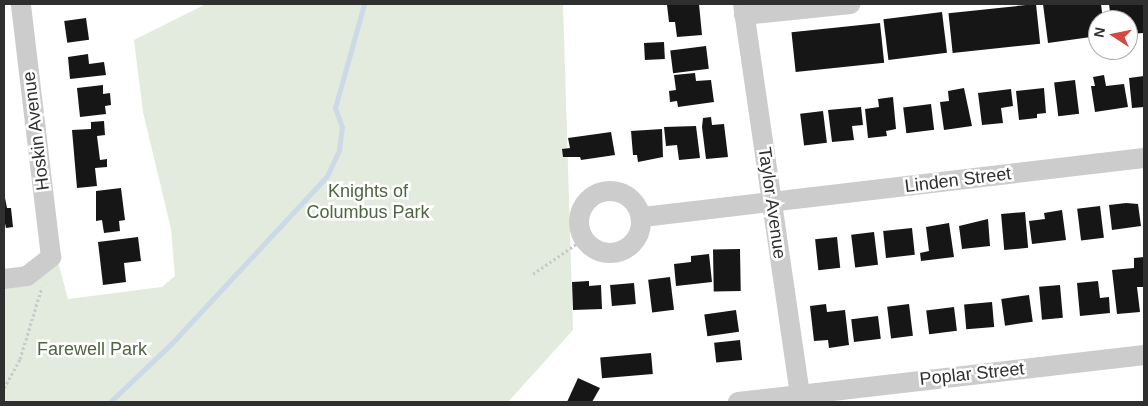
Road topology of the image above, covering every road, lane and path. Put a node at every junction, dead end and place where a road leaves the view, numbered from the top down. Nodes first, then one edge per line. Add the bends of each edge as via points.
1 (21, 4) edge
2 (850, 4) edge
3 (744, 10) edge
4 (1144, 158) edge
5 (772, 202) junction
6 (643, 217) junction
7 (582, 240) junction
8 (533, 274) dead end
9 (4, 279) edge
10 (42, 285) dead end
11 (1144, 355) edge
12 (4, 388) edge
13 (800, 398) edge
14 (738, 402) edge

1 - 9 street, Hoskin Avenue via 51,257 27,276
2 - 3 street
3 - 5 street, Taylor Avenue
4 - 5 street, Linden Street
5 - 6 street, Linden Street
5 - 13 street, Taylor Avenue
6 - 7 street via 638,237 622,251 602,252
6 - 7 street via 623,193 602,192 586,202 581,211
7 - 8 path
10 - 12 path via 20,358
11 - 13 street, Poplar Street
13 - 14 street, Poplar Street

